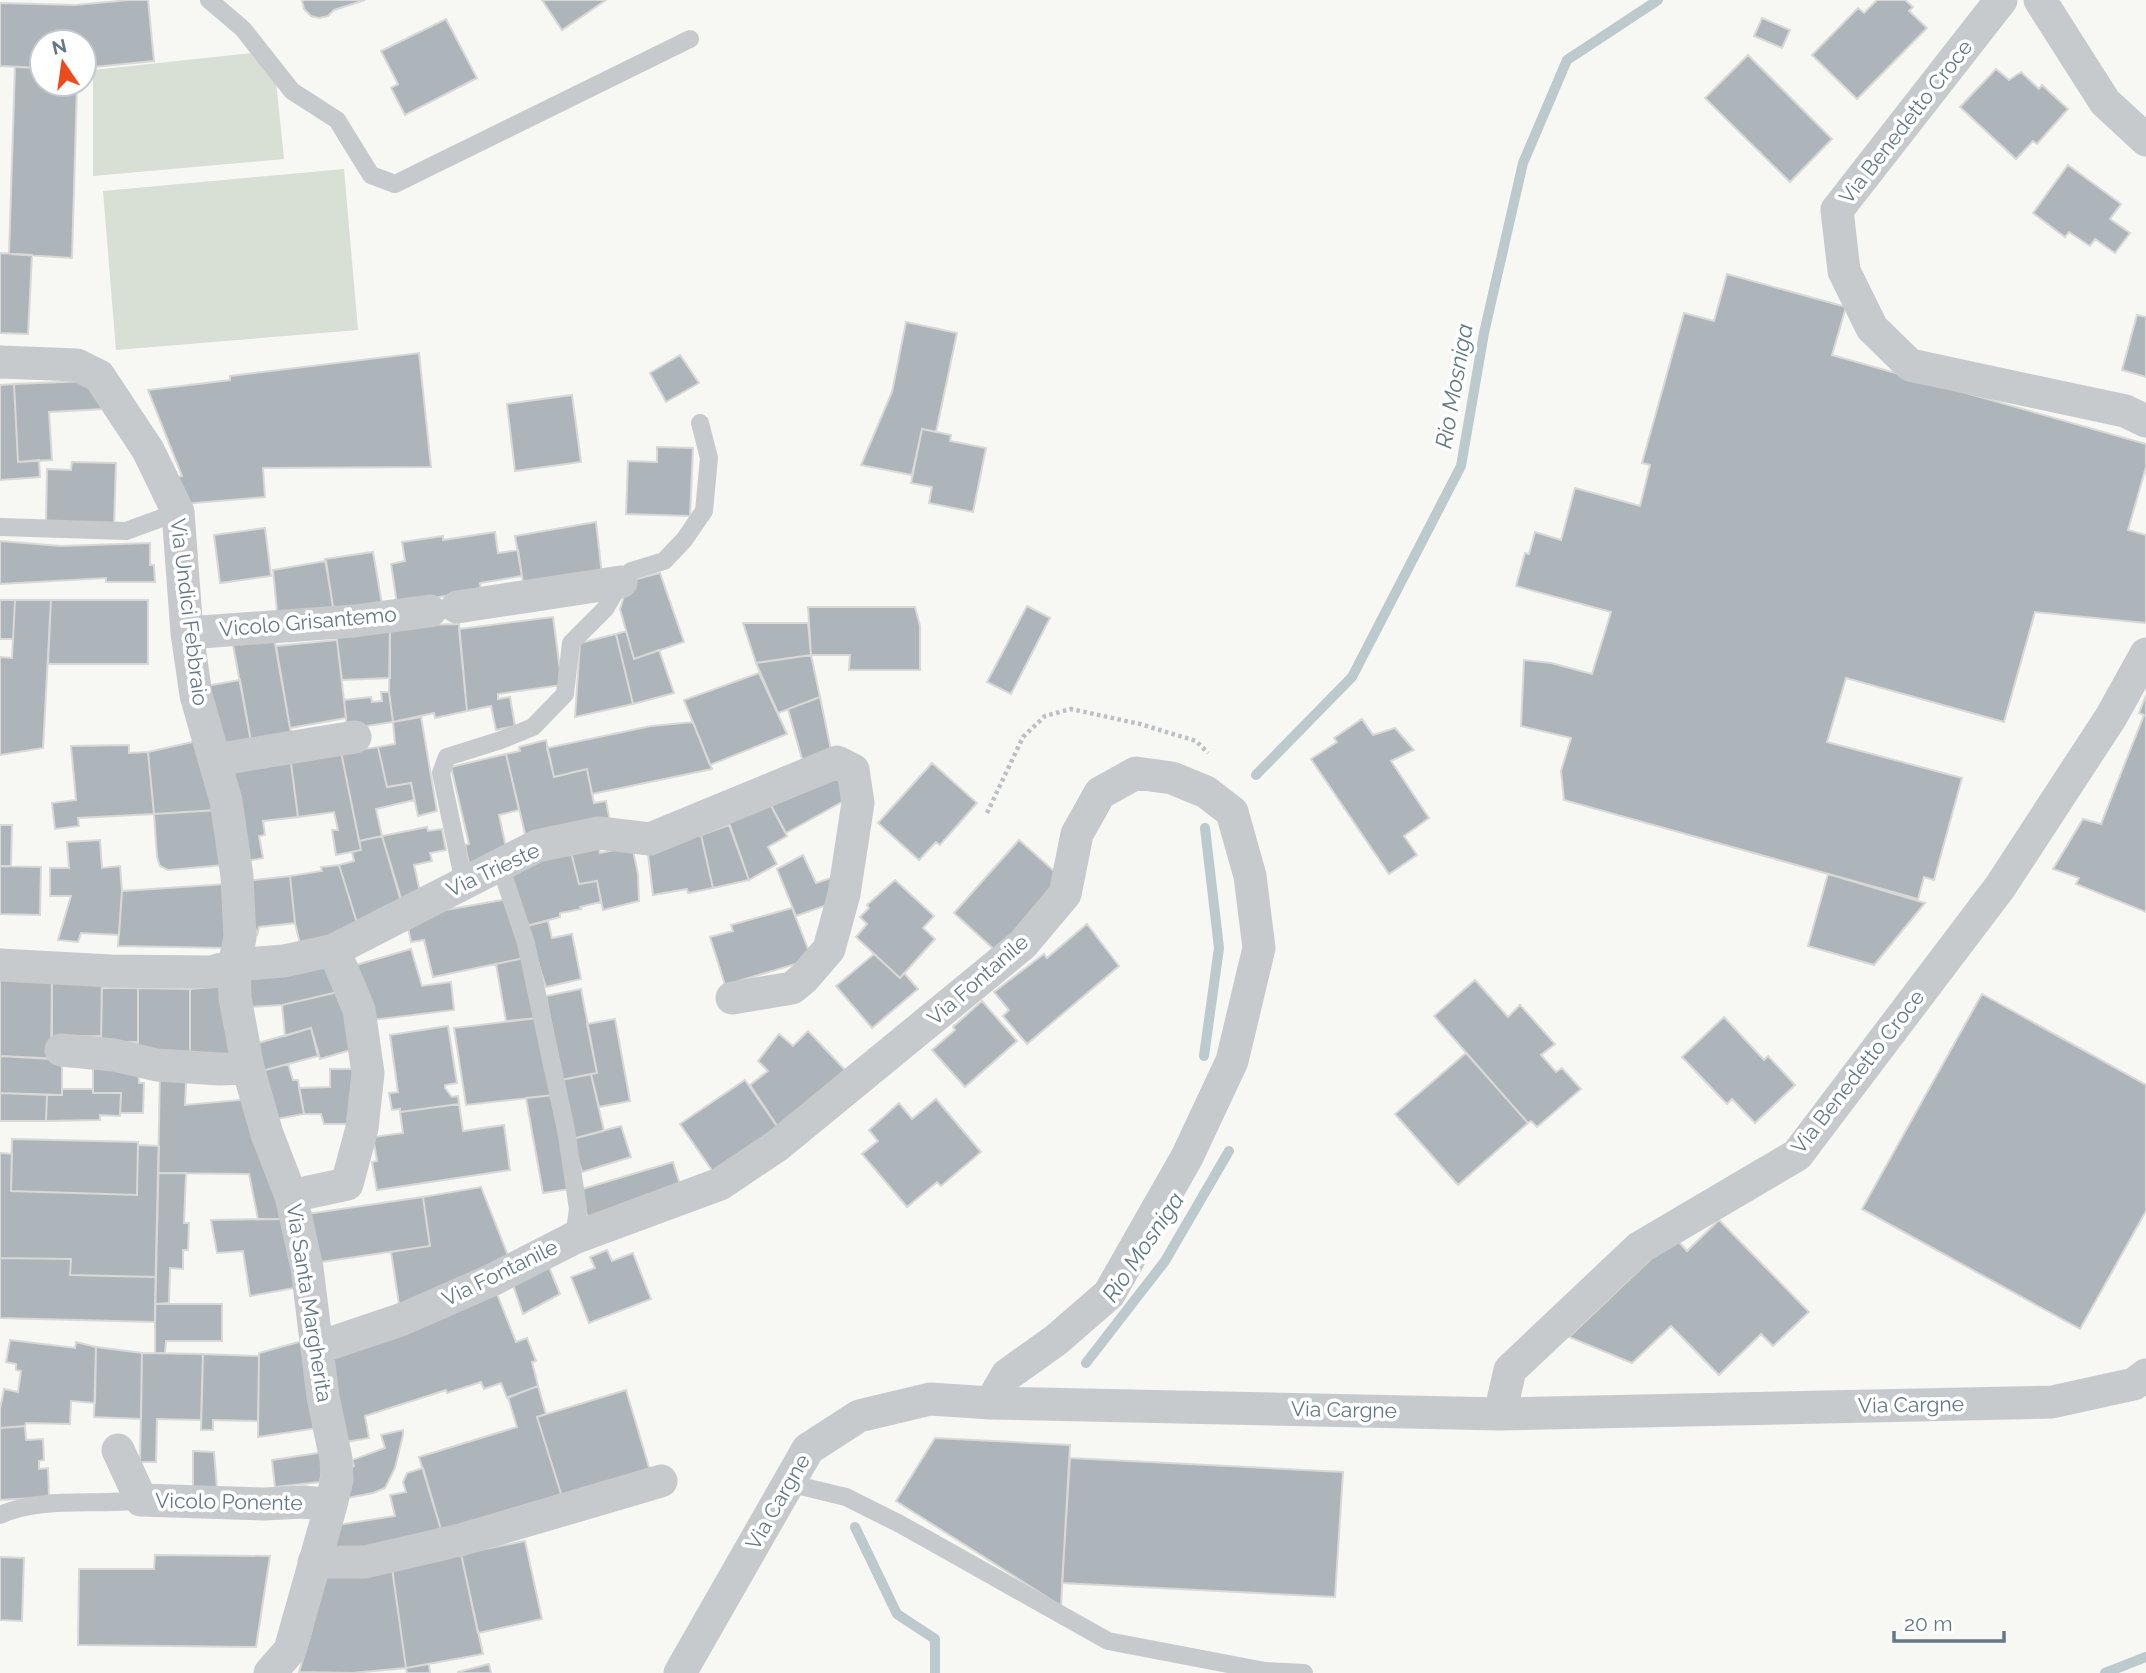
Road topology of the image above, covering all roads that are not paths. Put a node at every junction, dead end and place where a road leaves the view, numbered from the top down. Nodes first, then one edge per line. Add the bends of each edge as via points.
1 (209, 0) edge
2 (2001, 0) edge
3 (2040, 0) edge
4 (691, 39) dead end
5 (2146, 140) edge
6 (0, 362) edge
7 (2146, 421) edge
8 (700, 424) dead end
9 (178, 512) junction
10 (0, 527) edge
11 (621, 582) junction
12 (187, 633) junction
13 (2146, 653) edge
14 (355, 737) dead end
15 (215, 760) junction
16 (500, 865) junction
17 (464, 883) junction
18 (334, 950) junction
19 (0, 965) edge
20 (234, 965) junction
21 (732, 998) dead end
22 (61, 1050) dead end
23 (248, 1068) junction
24 (291, 1196) junction
25 (574, 1238) junction
26 (317, 1348) junction
27 (2146, 1375) edge
28 (991, 1403) junction
29 (1500, 1414) junction
30 (118, 1450) dead end
31 (661, 1481) dead end
32 (788, 1483) junction
33 (141, 1500) junction
34 (331, 1505) junction
35 (0, 1516) edge
36 (314, 1562) junction
37 (270, 1673) edge
38 (680, 1673) edge
39 (1304, 1673) edge

1 - 4 lane via 243,29 292,91 337,120 371,175 395,184
2 - 7 street, Via Benedetto Croce via 1837,210 1844,271 1872,328 1910,365 2125,411
3 - 5 street via 2105,102
6 - 9 street, Via Undici Febbraio via 77,365 99,376 148,450
8 - 11 lane via 709,458 704,511 664,561 631,571
9 - 10 lane via 126,531
9 - 12 street, Via Undici Febbraio
11 - 12 street, Vicolo Grisantemo via 354,621
11 - 17 lane via 605,609 571,643 565,694 533,727 447,757 442,773
12 - 15 street, Via Undici Febbraio via 195,695
13 - 29 street, Via Benedetto Croce via 2000,887 1797,1155 1639,1248 1510,1370
14 - 15 street
15 - 20 street, Via Undici Febbraio via 237,876 240,938
16 - 17 street, Via Trieste
16 - 21 street, Via Trieste via 537,846 599,833 650,839 837,762 853,770 858,803 844,894 829,949 792,988
16 - 25 lane via 526,943 566,1130 578,1209
17 - 18 street, Via Trieste
18 - 20 street, Via Trieste
18 - 24 street via 359,1010 368,1073 362,1128 347,1184
19 - 20 street, Via Trieste via 171,972 212,972
20 - 23 street, Via Santa Margherita
22 - 23 street via 157,1065
23 - 24 street, Via Santa Margherita
24 - 26 street, Via Santa Margherita via 307,1268
25 - 26 street, Via Fontanile via 403,1319
25 - 28 street, Via Fontanile via 719,1184 778,1145 1023,944 1065,894 1077,834 1100,793 1136,773 1172,778 1206,792 1232,812 1250,876 1259,948 1232,1061 1187,1157 1109,1294 1007,1375
26 - 34 street, Via Santa Margherita via 336,1459
27 - 29 street, Via Cargne via 2134,1384 2052,1402
28 - 29 street, Via Cargne
28 - 32 street, Via Cargne via 930,1399 859,1416 808,1449
30 - 33 street, Vicolo Ponente
31 - 36 street via 460,1540 365,1562
32 - 38 street, Via Cargne
32 - 39 lane via 846,1497 1108,1641 1265,1671
33 - 34 street, Vicolo Ponente
33 - 35 lane via 71,1502 14,1509
34 - 36 street, Via Santa Margherita
36 - 37 street, Via Santa Margherita via 290,1650

